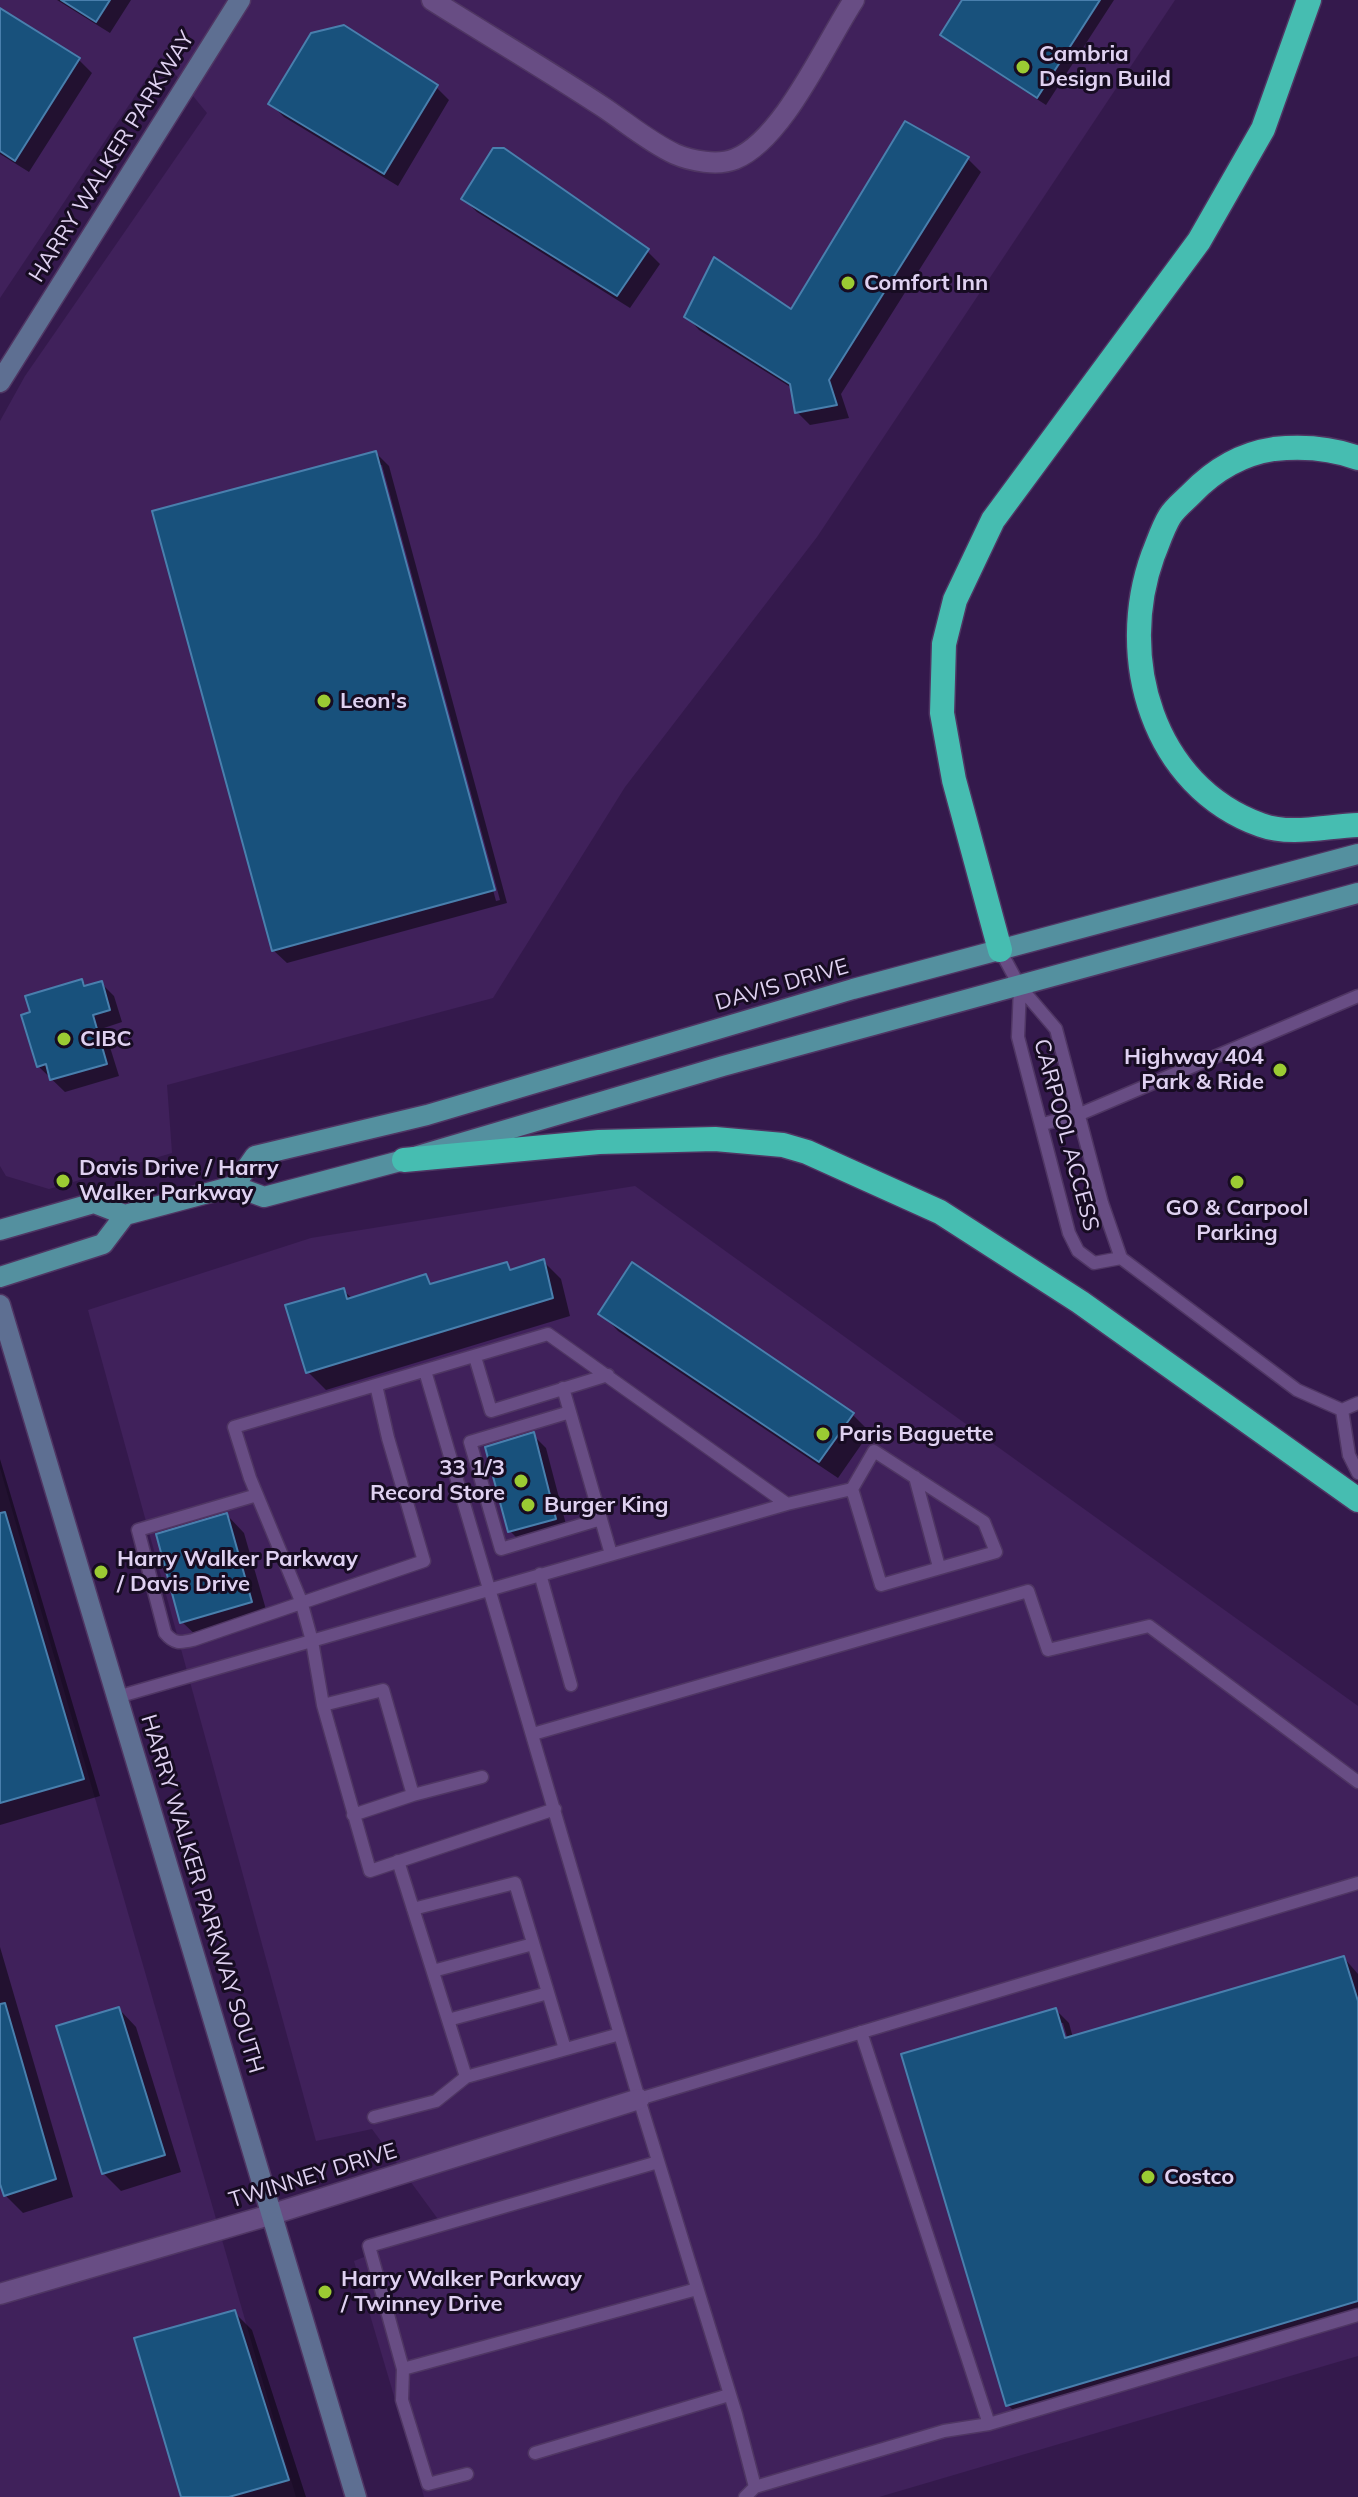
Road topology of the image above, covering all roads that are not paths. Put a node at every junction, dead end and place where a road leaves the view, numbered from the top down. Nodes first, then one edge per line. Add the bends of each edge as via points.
1 (240, 0) edge
2 (432, 0) edge
3 (854, 0) edge
4 (1309, 0) edge
5 (0, 382) edge
6 (1358, 458) edge
7 (1358, 825) edge
8 (1358, 854) edge
9 (1358, 893) edge
10 (1000, 950) junction
11 (1020, 987) junction
12 (1358, 996) edge
13 (1080, 1114) junction
14 (1043, 1124) junction
15 (404, 1160) junction
16 (234, 1186) junction
17 (125, 1215) junction
18 (0, 1230) edge
19 (1121, 1258) junction
20 (0, 1277) edge
21 (0, 1305) edge
22 (475, 1357) junction
23 (425, 1371) junction
24 (608, 1375) junction
25 (376, 1385) junction
26 (563, 1388) junction
27 (1358, 1403) edge
28 (1342, 1410) junction
29 (570, 1412) junction
30 (1358, 1473) edge
31 (915, 1477) junction
32 (852, 1489) junction
33 (257, 1495) junction
34 (1358, 1500) edge
35 (787, 1504) junction
36 (601, 1519) junction
37 (611, 1554) junction
38 (939, 1567) junction
39 (540, 1574) junction
40 (491, 1589) junction
41 (301, 1601) junction
42 (312, 1641) junction
43 (571, 1685) dead end
44 (117, 1697) junction
45 (323, 1705) junction
46 (533, 1734) junction
47 (482, 1777) dead end
48 (1358, 1782) edge
49 (413, 1795) junction
50 (555, 1809) junction
51 (353, 1815) junction
52 (398, 1861) junction
53 (1358, 1883) edge
54 (413, 1909) junction
55 (533, 1944) junction
56 (433, 1971) junction
57 (548, 1993) junction
58 (448, 2020) junction
59 (861, 2032) junction
60 (620, 2034) junction
61 (565, 2049) junction
62 (466, 2077) junction
63 (639, 2099) junction
64 (374, 2117) dead end
65 (658, 2162) junction
66 (273, 2214) junction
67 (697, 2289) junction
68 (0, 2294) edge
69 (1358, 2315) edge
70 (403, 2369) junction
71 (729, 2395) junction
72 (989, 2424) junction
73 (535, 2453) dead end
74 (467, 2474) dead end
75 (755, 2487) junction
76 (356, 2497) edge
77 (745, 2497) edge

1 - 5 street, HARRY WALKER PARKWAY
2 - 3 street via 643,136 676,154 707,162 734,160 780,124
4 - 10 highway via 1263,129 1199,241 993,520 955,600 944,644 942,713 954,780
6 - 7 highway via 1302,446 1261,451 1220,467 1170,516 1148,570 1138,637 1149,706 1185,772 1205,793 1262,826 1299,830
8 - 10 main road, DAVIS DRIVE
9 - 11 main road
10 - 11 lane
10 - 16 main road, DAVIS DRIVE via 427,1115 255,1156
11 - 13 lane, CARPOOL ACCESS via 1056,1029
11 - 14 lane, CARPOOL ACCESS via 1018,1037
11 - 15 main road
12 - 13 lane
13 - 14 lane
13 - 19 lane, CARPOOL ACCESS
14 - 19 lane, CARPOOL ACCESS via 1078,1251 1094,1263
15 - 16 main road via 264,1197
15 - 34 highway via 599,1142 701,1139 753,1141 807,1152 940,1212 1080,1302
16 - 17 main road
17 - 18 main road via 94,1203
17 - 20 main road via 103,1244
19 - 28 lane via 1297,1390
21 - 44 street, HARRY WALKER PARKWAY SOUTH
22 - 23 lane
22 - 24 lane via 548,1334
22 - 26 lane via 491,1411
23 - 25 lane
23 - 40 lane
24 - 26 lane
24 - 35 lane
25 - 33 lane via 234,1427
25 - 41 lane via 424,1561
26 - 29 lane
27 - 28 lane
28 - 30 lane via 1349,1455
29 - 36 lane
29 - 36 lane via 470,1442 501,1549
31 - 32 lane via 874,1451
31 - 38 lane
31 - 38 lane via 984,1522 996,1552
32 - 35 lane
32 - 38 lane via 881,1585
33 - 41 lane
33 - 41 lane via 138,1530 165,1633 180,1643
35 - 37 lane
36 - 37 lane
37 - 39 lane
39 - 40 lane
39 - 43 lane
40 - 42 lane
40 - 46 lane
41 - 42 lane
42 - 44 lane
42 - 45 lane
44 - 66 street, HARRY WALKER PARKWAY SOUTH
45 - 49 lane via 383,1690
45 - 51 lane
46 - 48 lane via 1028,1591 1048,1650 1149,1626
46 - 50 lane
47 - 49 lane
49 - 51 lane
50 - 52 lane
50 - 60 lane
51 - 52 lane via 370,1871
52 - 54 lane
53 - 59 lane
54 - 55 lane via 515,1883
54 - 56 lane
55 - 56 lane
55 - 57 lane
56 - 58 lane
57 - 58 lane
57 - 61 lane
58 - 62 lane
59 - 63 lane
59 - 72 lane
60 - 61 lane
60 - 63 lane
61 - 62 lane
62 - 64 lane via 436,2101
63 - 65 lane
63 - 66 street, TWINNEY DRIVE
65 - 67 lane
65 - 70 lane via 369,2246
66 - 68 street, TWINNEY DRIVE
66 - 76 street, HARRY WALKER PARKWAY SOUTH
67 - 70 lane
67 - 71 lane
69 - 72 lane
70 - 74 lane via 402,2400 428,2484
71 - 73 lane
71 - 75 lane
72 - 75 lane via 944,2431
75 - 77 lane

